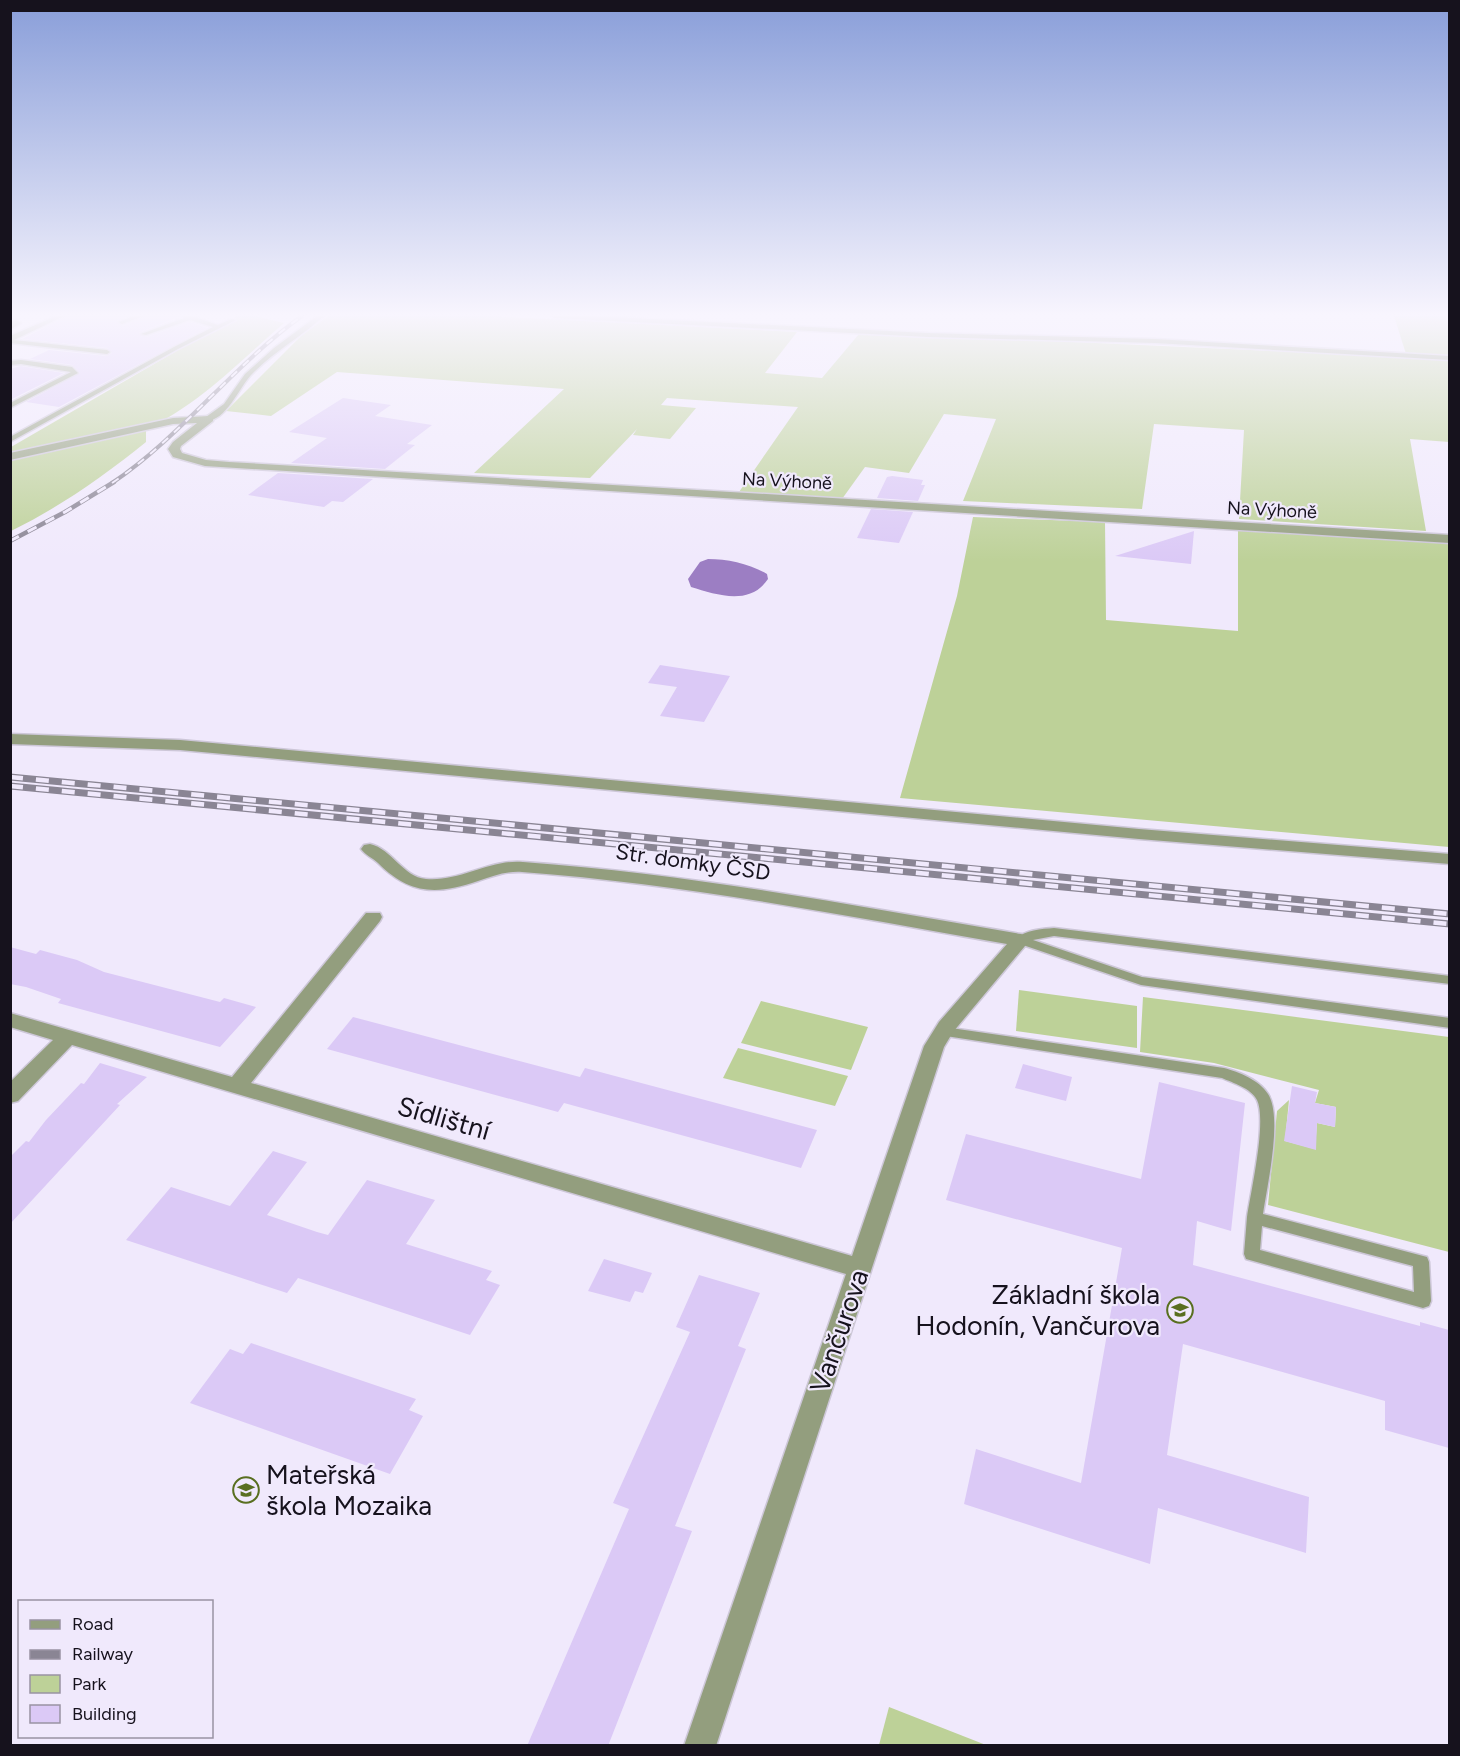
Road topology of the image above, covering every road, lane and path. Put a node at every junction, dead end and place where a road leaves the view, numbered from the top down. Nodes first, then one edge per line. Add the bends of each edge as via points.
1 (25, 398) edge
2 (88, 398) edge
3 (232, 398) edge
4 (10, 406) edge
5 (209, 419) junction
6 (10, 440) edge
7 (10, 457) edge
8 (1449, 539) edge
9 (10, 739) edge
10 (370, 849) dead end
11 (1449, 859) edge
12 (373, 917) dead end
13 (1021, 940) junction
14 (1449, 980) edge
15 (10, 1020) edge
16 (1449, 1023) edge
17 (944, 1032) junction
18 (68, 1037) junction
19 (236, 1086) junction
20 (10, 1095) edge
21 (1255, 1218) junction
22 (861, 1269) junction
23 (699, 1746) edge

1 - 4 lane
2 - 6 lane
3 - 5 lane
5 - 7 street via 173,422
5 - 8 street, Na Výhoně via 177,444 177,455 229,465
9 - 11 street via 180,745
10 - 13 street, Str. domky ČSD via 398,873 425,885 454,883 507,866 552,869 709,887
12 - 19 street
13 - 14 lane via 1036,933 1054,932
13 - 16 lane via 1142,981
13 - 17 street, Vančurova
15 - 18 street, Sídlištní
17 - 21 lane via 1224,1073 1248,1083 1265,1100 1268,1118
17 - 22 street, Vančurova via 934,1046
18 - 19 street, Sídlištní
18 - 20 street
19 - 22 street, Sídlištní
21 - 21 lane via 1421,1262 1423,1301 1252,1254
22 - 23 street, Vančurova

